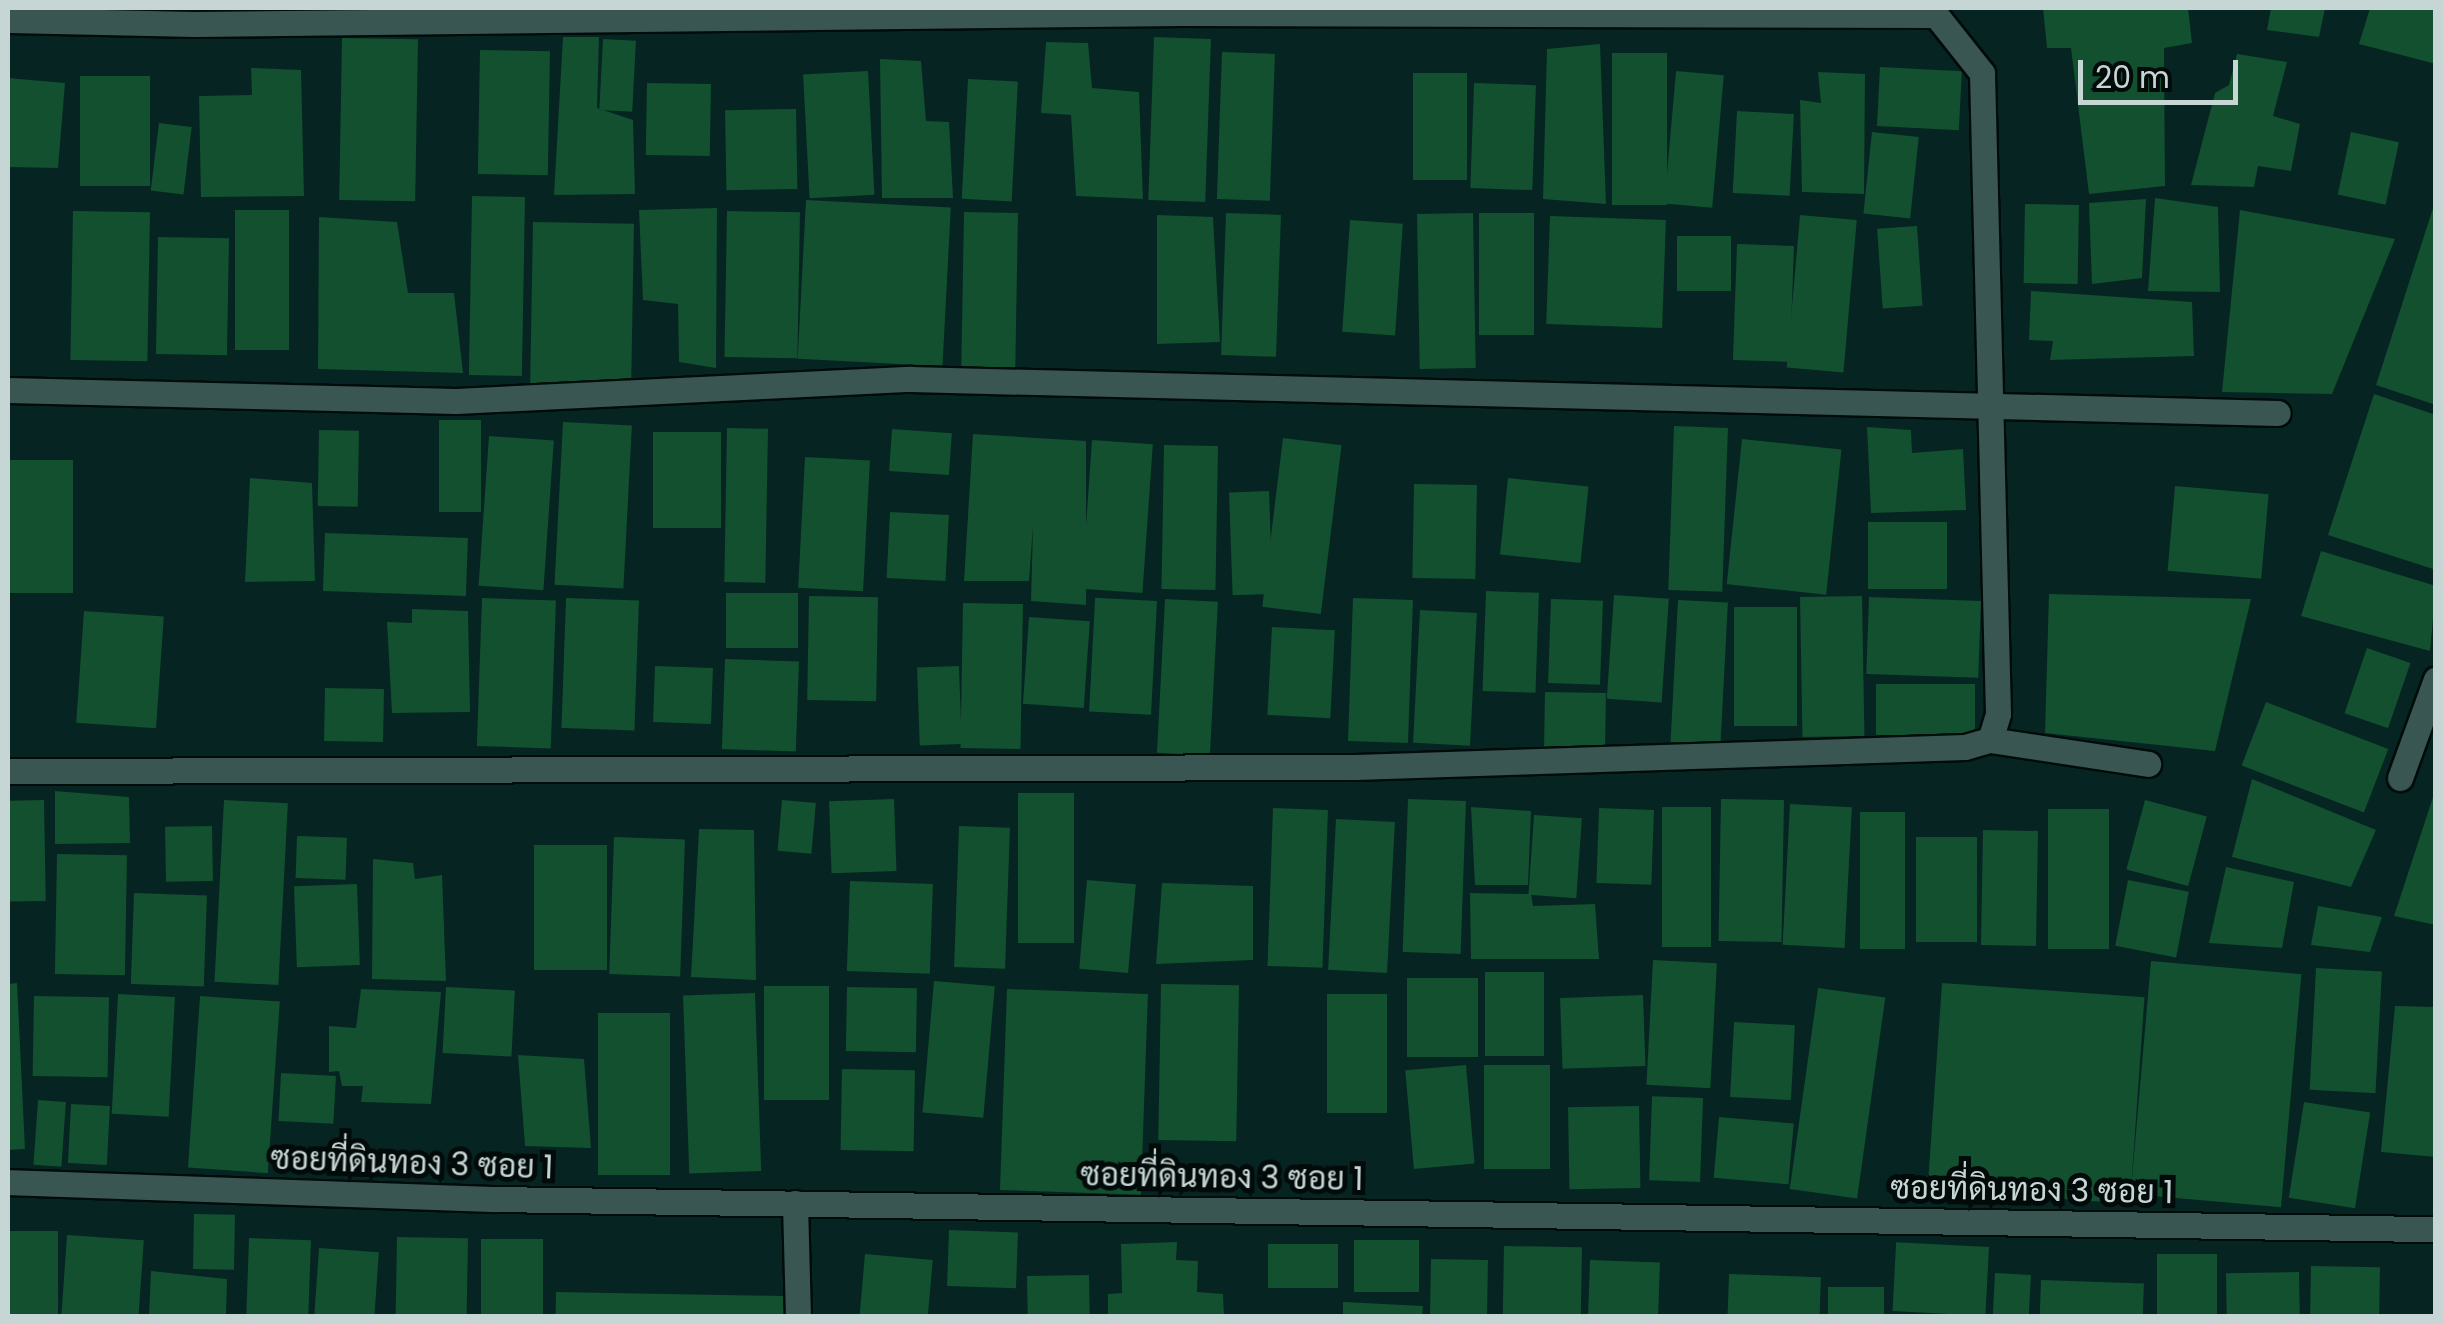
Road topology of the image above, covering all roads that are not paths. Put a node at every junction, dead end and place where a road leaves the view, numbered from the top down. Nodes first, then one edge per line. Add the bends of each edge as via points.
1 (8, 20) edge
2 (8, 390) edge
3 (1990, 410) junction
4 (2278, 413) dead end
5 (2436, 679) edge
6 (1990, 740) junction
7 (2148, 764) dead end
8 (8, 770) edge
9 (2400, 778) dead end
10 (8, 1182) edge
11 (795, 1203) junction
12 (2436, 1228) edge
13 (798, 1316) edge

1 - 3 street via 1936,14 1982,73
2 - 3 street via 456,401 910,379
3 - 4 street
3 - 6 street via 1998,714
5 - 9 street
6 - 7 street
6 - 8 street via 1355,767
10 - 11 street, ซอยที่ดินทอง 3 ซอย 1
11 - 12 street, ซอยที่ดินทอง 3 ซอย 1
11 - 13 street

